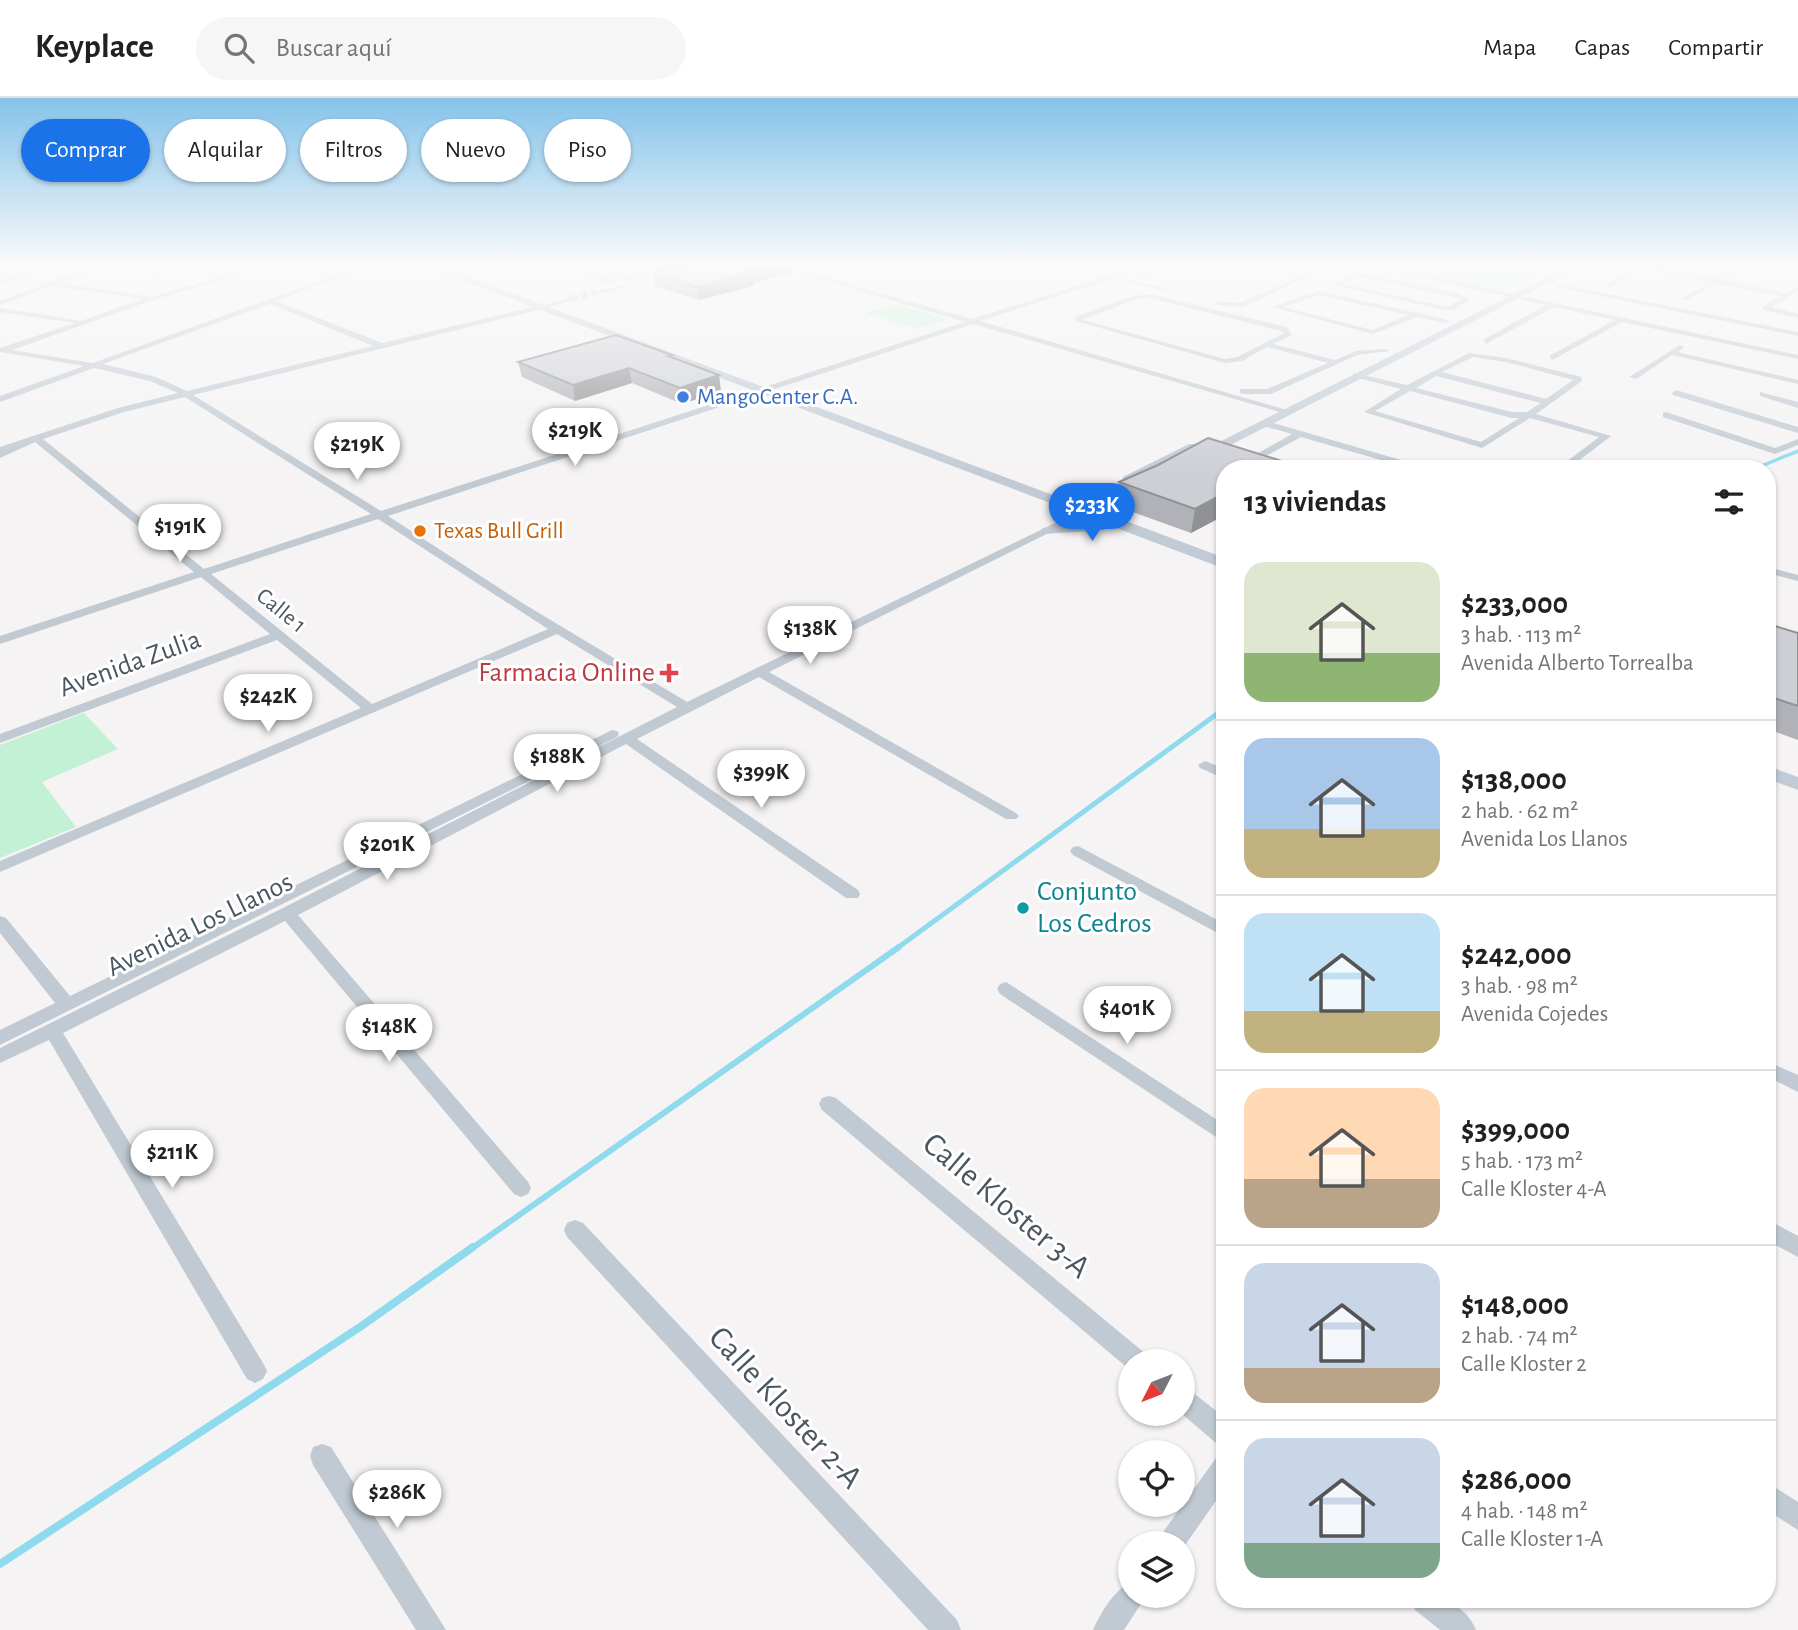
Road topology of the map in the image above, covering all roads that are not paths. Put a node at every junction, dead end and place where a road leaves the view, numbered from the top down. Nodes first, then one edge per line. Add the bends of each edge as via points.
1 (41, 336) edge
2 (172, 336) edge
3 (359, 336) edge
4 (417, 336) edge
5 (626, 336) edge
6 (929, 336) edge
7 (1026, 336) edge
8 (1064, 336) edge
9 (1128, 336) edge
10 (1282, 336) edge
11 (1415, 336) edge
12 (1429, 336) edge
13 (1496, 336) edge
14 (1590, 336) edge
15 (1693, 336) edge
16 (1702, 336) edge
17 (1486, 342) dead end
18 (381, 345) junction
19 (1265, 347) junction
20 (0, 351) edge
21 (1386, 351) junction
22 (1672, 353) junction
23 (1798, 357) edge
24 (1552, 358) dead end
25 (1153, 364) junction
26 (1332, 364) junction
27 (92, 366) junction
28 (1141, 369) junction
29 (1360, 373) junction
30 (1436, 373) junction
31 (1633, 377) dead end
32 (1798, 382) edge
33 (1411, 387) junction
34 (765, 388) junction
35 (1676, 393) dead end
36 (1763, 394) dead end
37 (181, 396) junction
38 (0, 399) edge
39 (1549, 402) junction
40 (1798, 405) edge
41 (1280, 409) junction
42 (1666, 415) dead end
43 (1528, 416) junction
44 (1263, 423) junction
45 (1798, 430) edge
46 (1300, 434) junction
47 (36, 438) junction
48 (1798, 442) edge
49 (0, 452) edge
50 (1247, 453) edge
51 (1258, 457) junction
52 (1268, 460) edge
53 (1391, 460) edge
54 (1574, 460) edge
55 (498, 476) junction
56 (513, 484) dead end
57 (1085, 507) junction
58 (375, 517) junction
59 (1048, 531) junction
60 (1136, 531) junction
61 (1216, 549) edge
62 (1216, 561) edge
63 (1776, 572) edge
64 (202, 573) junction
65 (1798, 579) edge
66 (553, 631) junction
67 (278, 635) junction
68 (0, 640) edge
69 (760, 672) junction
70 (677, 707) junction
71 (370, 709) junction
72 (627, 738) junction
73 (0, 739) edge
74 (1776, 760) edge
75 (1205, 765) dead end
76 (1798, 769) edge
77 (1216, 770) edge
78 (1776, 775) edge
79 (1798, 784) edge
80 (1011, 816) dead end
81 (1078, 851) dead end
82 (0, 867) edge
83 (852, 894) dead end
84 (287, 914) junction
85 (0, 922) edge
86 (1216, 926) edge
87 (1006, 989) dead end
88 (67, 1005) junction
89 (52, 1030) junction
90 (0, 1038) edge
91 (0, 1056) edge
92 (1776, 1073) edge
93 (1798, 1084) edge
94 (829, 1104) dead end
95 (1216, 1129) edge
96 (522, 1188) dead end
97 (575, 1230) dead end
98 (1776, 1235) edge
99 (1798, 1247) edge
100 (1122, 1349) edge
101 (255, 1371) dead end
102 (1195, 1409) edge
103 (1216, 1426) edge
104 (322, 1456) dead end
105 (1216, 1480) edge
106 (1776, 1502) edge
107 (1798, 1517) edge
108 (1179, 1531) edge
109 (1123, 1608) edge
110 (1436, 1608) edge
111 (432, 1630) edge
112 (947, 1630) edge
113 (1107, 1630) edge
114 (1462, 1630) edge

1 - 20 street
2 - 27 street
3 - 18 street
4 - 18 street
5 - 34 street
6 - 34 street
7 - 28 street
8 - 25 street
9 - 19 street via 1218,360 1239,359
10 - 19 street
11 - 21 street, Avenida Los Llanos
12 - 29 street, Avenida Los Llanos
13 - 17 street
14 - 24 street
15 - 22 street
16 - 23 street
18 - 37 street
19 - 26 street
20 - 27 street
21 - 26 street via 1356,353
21 - 41 street, Avenida Los Llanos
22 - 31 street
22 - 32 street
25 - 26 street via 1258,393
25 - 28 street
27 - 37 street
27 - 38 street
28 - 41 street
29 - 33 street
29 - 41 street, Avenida Los Llanos
30 - 33 street
30 - 39 street
30 - 39 street via 1476,355 1579,379
33 - 43 street
33 - 43 street via 1368,413 1482,445
34 - 55 street
34 - 57 street
35 - 45 street
36 - 40 street
37 - 47 street via 92,417
37 - 58 street
39 - 43 street
41 - 44 street, Avenida Los Llanos
41 - 57 street, Avenida Los Llanos
42 - 48 street via 1775,451
43 - 54 street via 1606,436
44 - 46 street
44 - 57 street, Avenida Los Llanos
46 - 51 street
46 - 53 street
47 - 49 street
47 - 64 street, Calle 1
50 - 51 street
51 - 52 street
55 - 56 street
55 - 58 street
57 - 59 street, Avenida Los Llanos
57 - 60 street
57 - 61 street
57 - 70 street, Avenida Los Llanos
58 - 64 street
58 - 66 street
59 - 60 main road via 1094,524
59 - 69 street, Avenida Los Llanos
60 - 62 street
63 - 65 street
64 - 67 street, Calle 1
64 - 68 street
66 - 70 street
66 - 71 street
67 - 71 street, Calle 1
67 - 73 street, Avenida Zulia
69 - 70 street, Avenida Los Llanos
69 - 80 street
70 - 72 street, Avenida Los Llanos
70 - 88 street, Avenida Los Llanos
71 - 82 street
72 - 83 street
72 - 84 street, Avenida Los Llanos
74 - 76 street
75 - 77 street
78 - 79 street
81 - 86 street
84 - 89 street, Avenida Los Llanos
84 - 96 street
85 - 88 street
87 - 95 street
88 - 90 street, Avenida Los Llanos
89 - 91 street, Avenida Los Llanos
89 - 101 street
92 - 93 street
94 - 100 street, Calle Kloster 3-A
97 - 112 street, Calle Kloster 2-A
98 - 99 street
102 - 103 street
104 - 111 street
105 - 108 street
106 - 107 street
109 - 113 street
110 - 114 street

